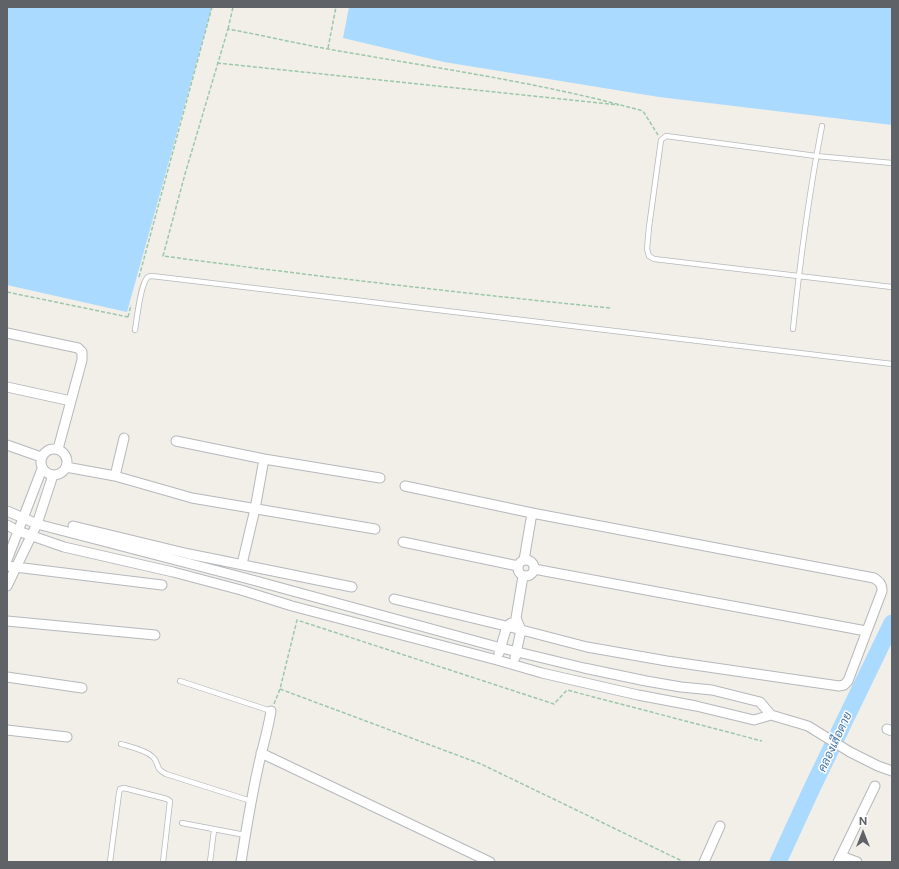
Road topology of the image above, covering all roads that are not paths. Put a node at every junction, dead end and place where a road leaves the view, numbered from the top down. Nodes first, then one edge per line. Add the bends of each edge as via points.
1 (822, 126) dead end
2 (816, 156) junction
3 (892, 163) edge
4 (798, 277) junction
5 (892, 287) edge
6 (793, 329) dead end
7 (136, 330) dead end
8 (7, 333) edge
9 (892, 364) edge
10 (7, 387) edge
11 (72, 401) junction
12 (124, 438) dead end
13 (176, 441) dead end
14 (7, 445) edge
15 (58, 449) junction
16 (41, 458) junction
17 (264, 459) junction
18 (66, 467) junction
19 (42, 470) junction
20 (53, 475) junction
21 (115, 476) junction
22 (380, 478) dead end
23 (406, 486) dead end
24 (256, 509) junction
25 (7, 511) edge
26 (532, 514) junction
27 (23, 519) junction
28 (37, 524) junction
29 (7, 525) edge
30 (73, 526) dead end
31 (375, 530) dead end
32 (18, 531) junction
33 (31, 536) junction
34 (403, 542) dead end
35 (7, 560) edge
36 (521, 563) junction
37 (242, 564) junction
38 (12, 567) edge
39 (534, 569) junction
40 (523, 576) junction
41 (245, 578) junction
42 (162, 584) dead end
43 (7, 586) edge
44 (352, 587) dead end
45 (241, 590) junction
46 (394, 599) dead end
47 (516, 618) junction
48 (7, 621) edge
49 (506, 626) junction
50 (521, 630) junction
51 (866, 631) junction
52 (155, 635) dead end
53 (501, 648) junction
54 (516, 652) junction
55 (498, 660) junction
56 (512, 664) junction
57 (7, 678) edge
58 (180, 681) dead end
59 (82, 688) dead end
60 (700, 689) junction
61 (696, 706) junction
62 (271, 711) joint
63 (771, 715) junction
64 (7, 730) edge
65 (67, 737) dead end
66 (121, 744) dead end
67 (261, 754) junction
68 (892, 771) edge
69 (875, 786) dead end
70 (251, 801) junction
71 (182, 823) dead end
72 (720, 826) dead end
73 (214, 830) junction
74 (245, 836) junction
75 (839, 859) edge
76 (110, 862) edge
77 (164, 862) edge
78 (210, 862) edge
79 (241, 862) edge
80 (490, 862) edge
81 (704, 862) edge
82 (857, 862) edge

1 - 2 lane
2 - 3 lane
2 - 4 lane
2 - 4 lane via 666,136 661,140 649,227 649,256 654,259
4 - 5 lane
4 - 6 lane
7 - 9 lane via 142,290 146,279 152,276
8 - 11 street via 78,348 82,352
10 - 11 street
11 - 15 street
12 - 21 street
13 - 17 street
14 - 16 street
15 - 16 street via 48,450
15 - 18 street via 67,458
16 - 19 street
17 - 22 street
17 - 24 street
18 - 20 street via 61,473
18 - 21 street
19 - 20 street
19 - 27 street
20 - 28 street
21 - 24 street via 192,498
23 - 26 street
24 - 31 street
24 - 37 street
25 - 27 street
26 - 36 street
26 - 51 street via 874,578 880,581 882,591
27 - 28 street
27 - 32 street
28 - 33 street
28 - 41 street
29 - 32 street
30 - 37 street
32 - 33 street
32 - 35 street
33 - 38 street
33 - 45 street via 64,547
34 - 36 street
36 - 39 street via 528,560
36 - 40 street via 519,572
37 - 44 street
38 - 42 street
38 - 43 street
39 - 40 street via 530,575
39 - 51 street
40 - 47 street
41 - 45 street
41 - 53 street
45 - 55 street via 292,606
46 - 49 street
47 - 49 street
47 - 50 street
48 - 52 street
49 - 50 street
49 - 53 street
50 - 51 street via 628,655 834,686 844,685 848,681
50 - 54 street
53 - 54 street
53 - 55 street
54 - 56 street
54 - 60 street via 646,682
55 - 56 street
56 - 61 street via 638,696
57 - 59 street
58 - 62 lane
60 - 61 street
60 - 63 street via 760,702
61 - 63 street via 754,720
62 - 67 street
63 - 68 street via 808,726 850,752
64 - 65 street
66 - 70 lane via 149,754 156,760 158,768 166,774
67 - 70 street
67 - 80 street
69 - 75 street
70 - 74 street
71 - 73 lane
72 - 81 street
73 - 74 lane
73 - 78 lane
74 - 79 street
75 - 82 street
76 - 77 lane via 119,793 120,789 124,788 170,801

